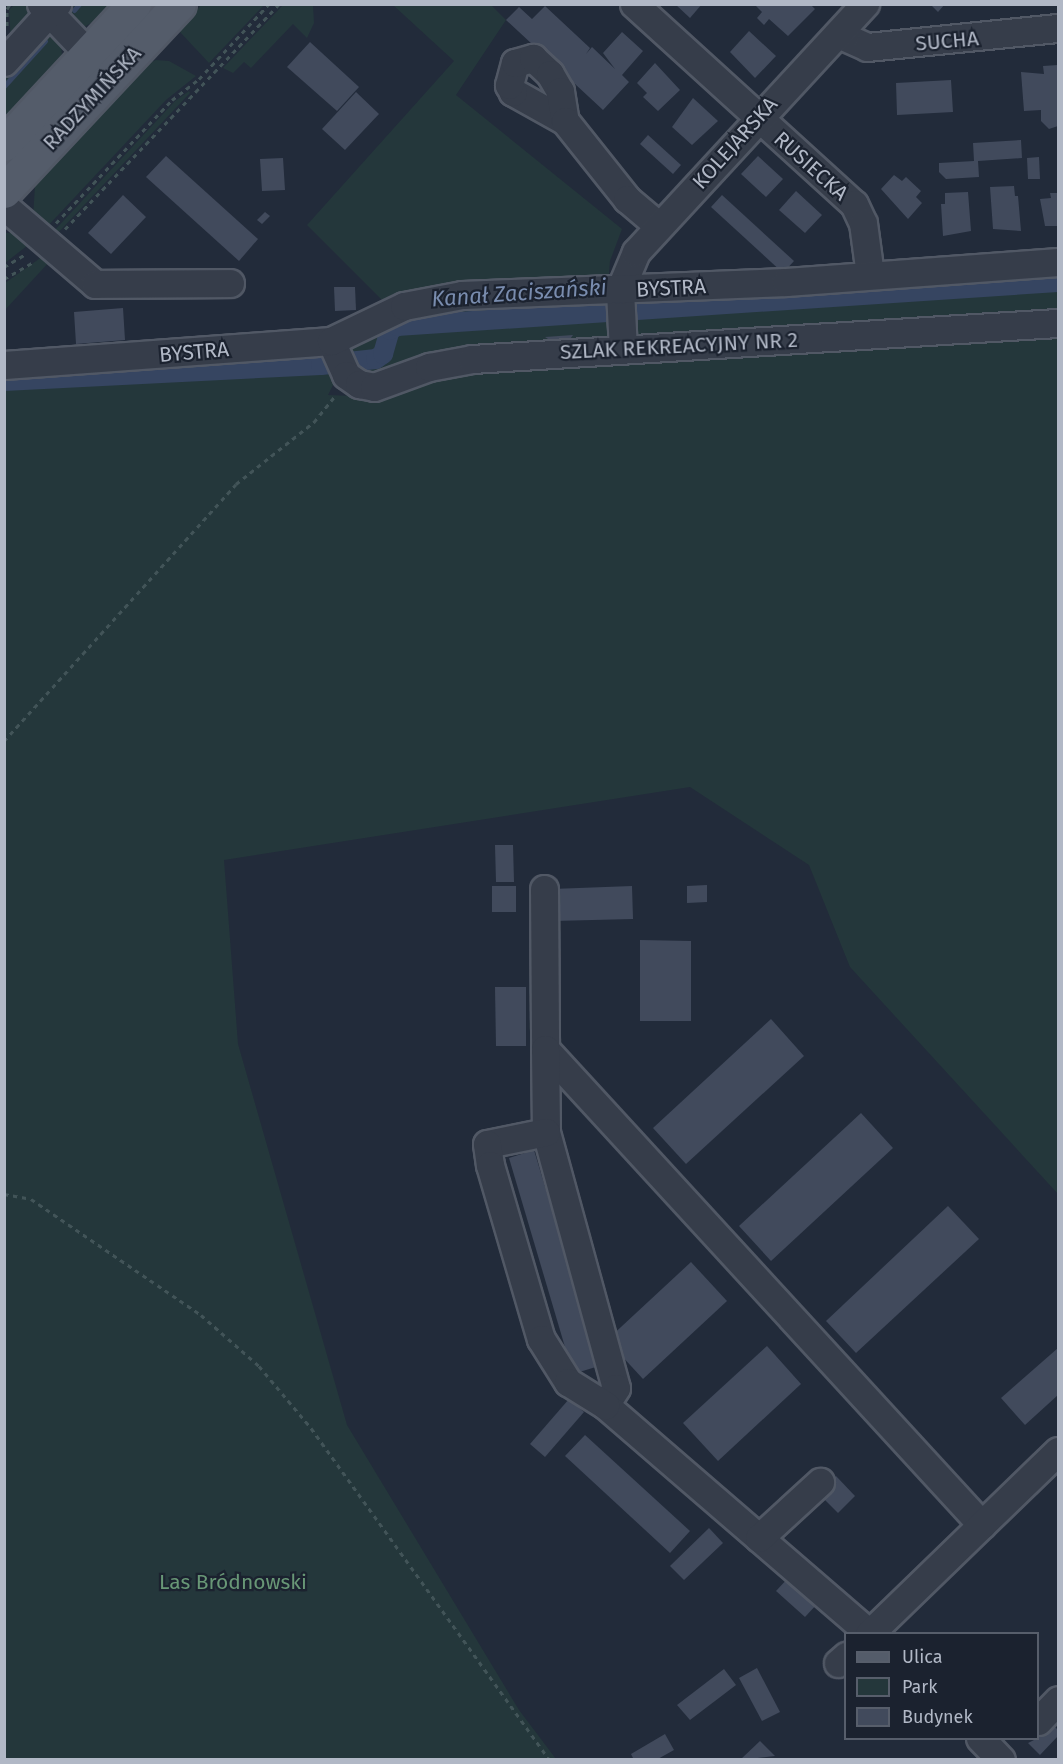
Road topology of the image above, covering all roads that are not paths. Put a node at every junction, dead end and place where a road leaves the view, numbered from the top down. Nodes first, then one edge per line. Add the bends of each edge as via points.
1 (134, 4) edge
2 (179, 4) edge
3 (634, 4) edge
4 (865, 4) edge
5 (50, 7) edge
6 (1059, 28) edge
7 (838, 33) junction
8 (88, 53) junction
9 (4, 62) edge
10 (758, 118) junction
11 (565, 122) dead end
12 (4, 144) edge
13 (4, 191) edge
14 (4, 206) edge
15 (659, 226) junction
16 (1059, 262) edge
17 (870, 275) junction
18 (230, 283) dead end
19 (621, 316) junction
20 (1059, 323) edge
21 (339, 361) junction
22 (4, 365) edge
23 (544, 890) dead end
24 (544, 1049) junction
25 (546, 1132) junction
26 (605, 1405) junction
27 (1059, 1451) edge
28 (820, 1482) dead end
29 (982, 1525) junction
30 (759, 1538) junction
31 (868, 1632) edge
32 (870, 1632) edge
33 (1059, 1700) edge
34 (1039, 1720) edge

1 - 8 main road, RADZYMIŃSKA
2 - 13 main road, RADZYMIŃSKA
3 - 10 street, RUSIECKA
4 - 7 street, KOLEJARSKA
5 - 8 street
5 - 9 street
6 - 7 street, SUCHA via 867,47
7 - 10 street, KOLEJARSKA
8 - 12 main road, RADZYMIŃSKA
10 - 15 street, KOLEJARSKA
10 - 17 street, RUSIECKA via 854,204 863,223
11 - 15 street via 627,199
14 - 18 street via 95,284
15 - 19 street, KOLEJARSKA via 636,252
16 - 17 street, BYSTRA
17 - 19 street, BYSTRA
19 - 20 street, SZLAK REKREACYJNY NR 2
19 - 21 street, SZLAK REKREACYJNY NR 2 via 374,387 359,384
19 - 21 street, BYSTRA via 462,295 404,306
21 - 22 street, BYSTRA
23 - 24 street
24 - 25 street
24 - 29 street
25 - 26 street via 616,1388
25 - 26 street via 487,1144 490,1165 541,1339 568,1382
26 - 30 street
27 - 29 street
28 - 30 street
29 - 32 street
30 - 31 street
33 - 34 street

